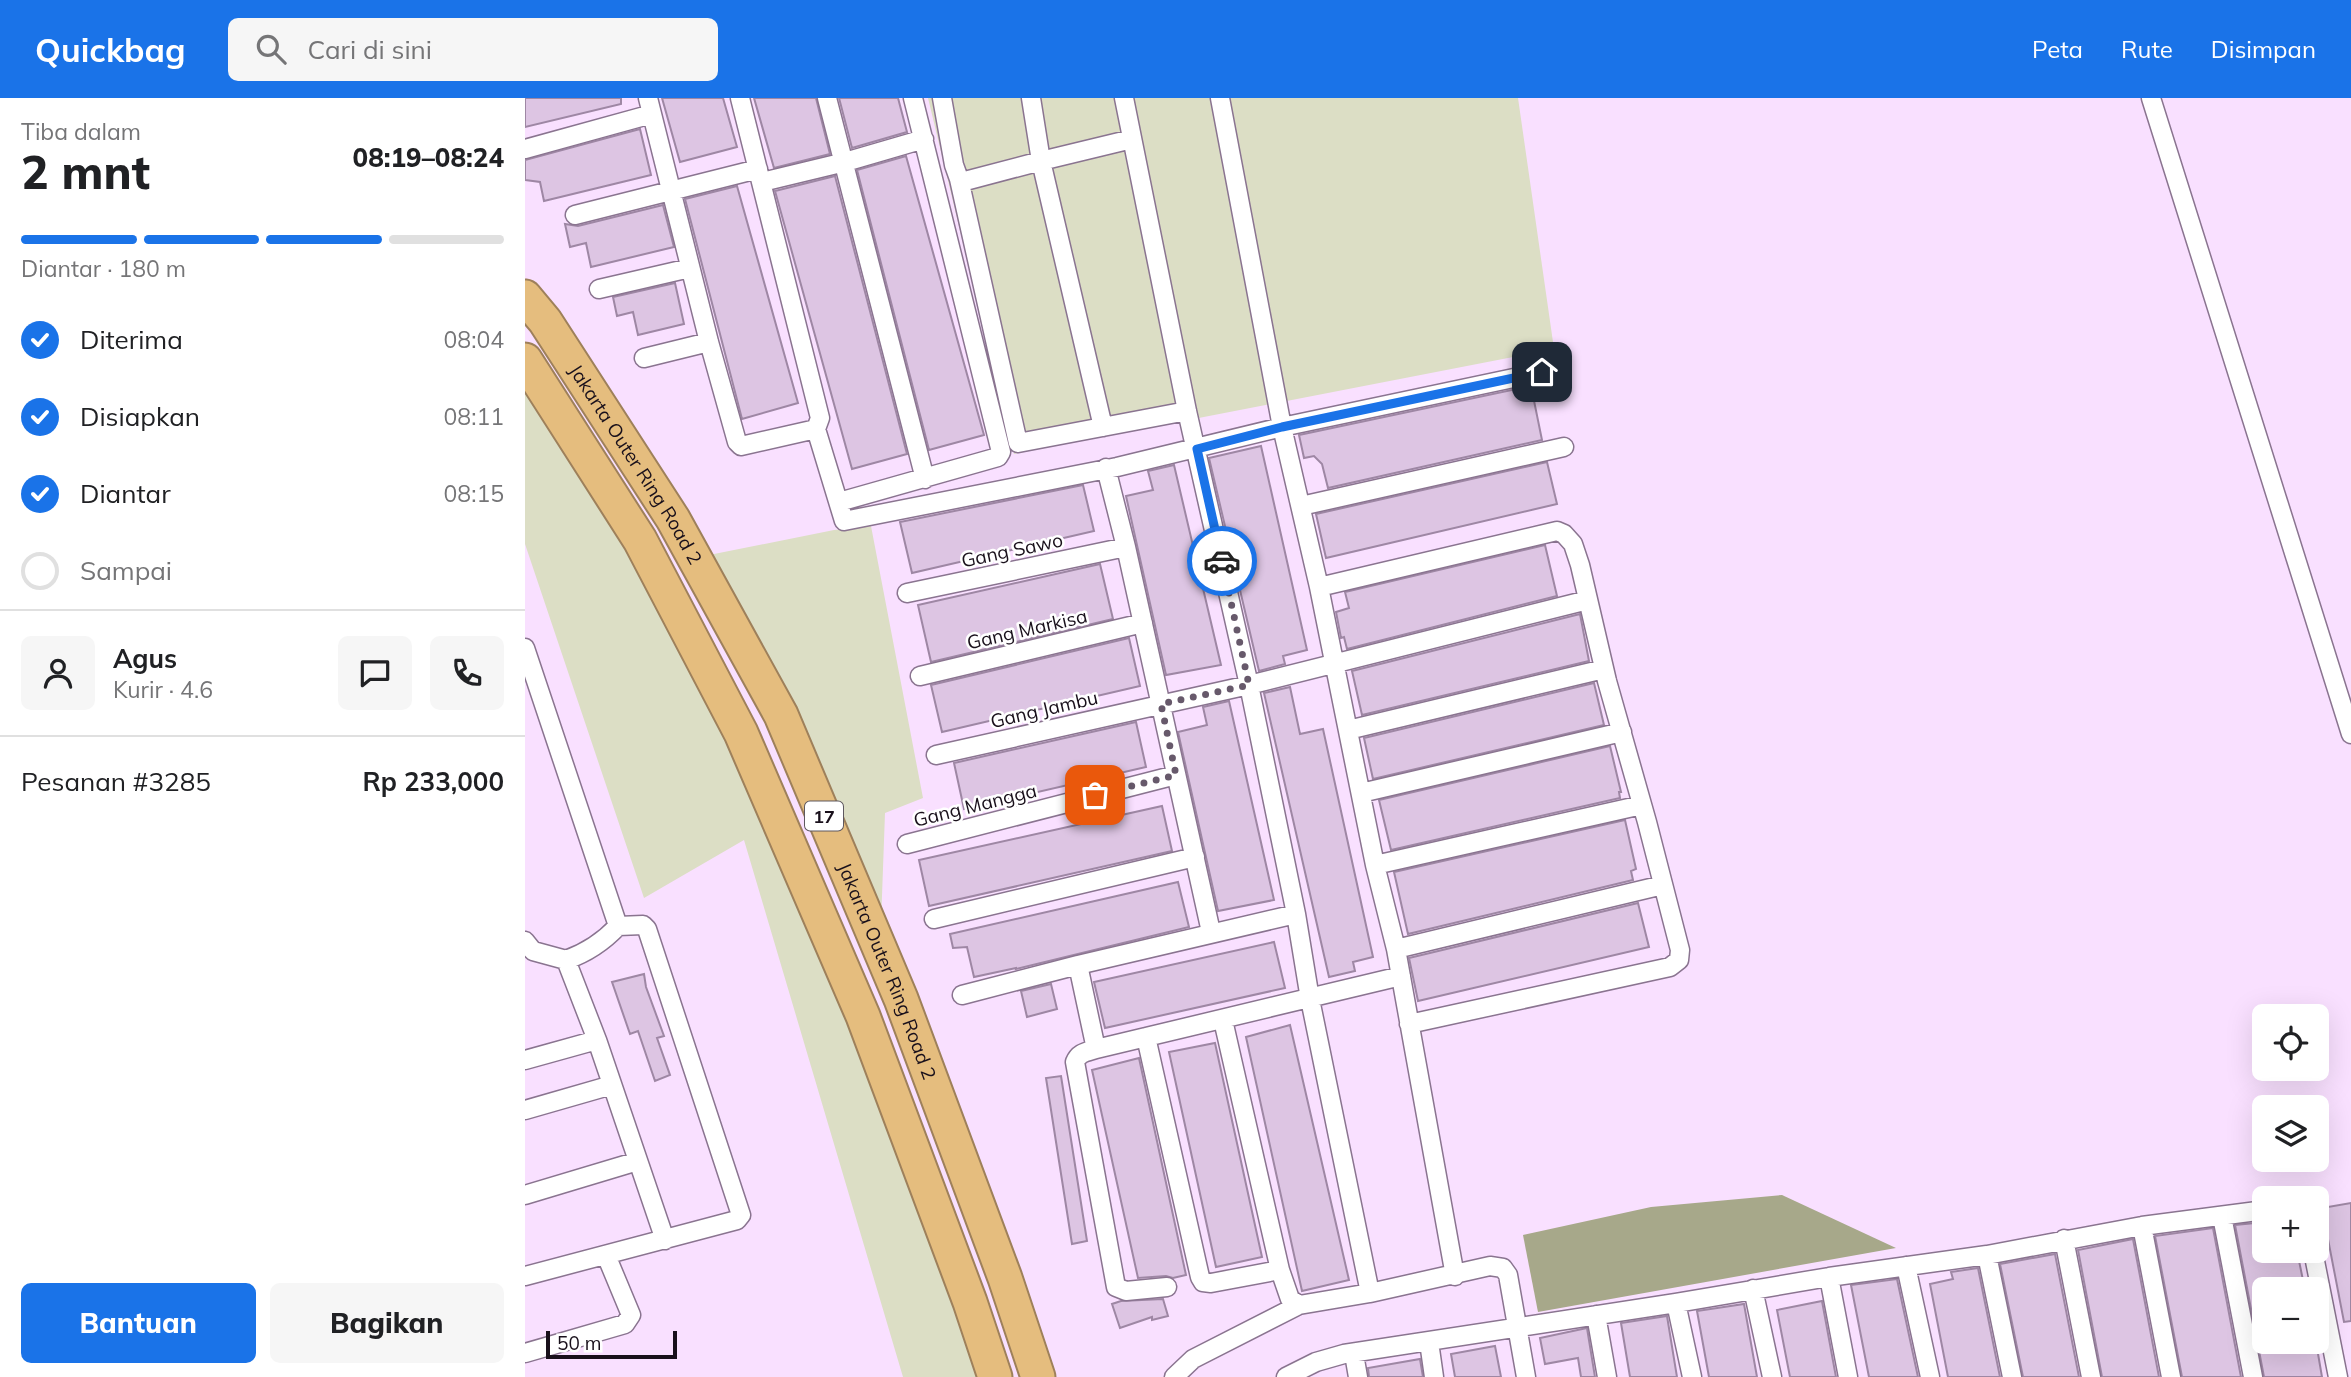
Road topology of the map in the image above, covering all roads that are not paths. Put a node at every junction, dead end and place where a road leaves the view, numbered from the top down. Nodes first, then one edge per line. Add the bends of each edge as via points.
1 (740, 98) edge
2 (827, 98) edge
3 (913, 98) edge
4 (942, 98) edge
5 (1031, 98) edge
6 (1124, 98) edge
7 (1220, 98) edge
8 (2151, 98) edge
9 (650, 106) edge
10 (924, 139) junction
11 (1132, 139) junction
12 (525, 149) edge
13 (1041, 161) junction
14 (845, 162) junction
15 (760, 176) junction
16 (959, 179) junction
17 (670, 190) junction
18 (575, 215) dead end
19 (690, 268) junction
20 (599, 289) dead end
21 (525, 297) edge
22 (709, 342) junction
23 (644, 358) dead end
24 (525, 360) edge
25 (1542, 372) dead end
26 (1187, 411) junction
27 (1103, 427) junction
28 (1282, 427) junction
29 (816, 429) junction
30 (1564, 447) dead end
31 (1197, 449) junction
32 (1106, 468) junction
33 (925, 479) junction
34 (839, 502) junction
35 (1301, 506) junction
36 (1126, 547) junction
37 (1319, 587) junction
38 (907, 593) dead end
39 (1588, 600) junction
40 (1143, 624) junction
41 (525, 648) edge
42 (1335, 663) junction
43 (1604, 669) junction
44 (920, 676) dead end
45 (1249, 685) junction
46 (1161, 704) junction
47 (1348, 730) junction
48 (1622, 732) junction
49 (2351, 734) edge
50 (936, 755) dead end
51 (1176, 775) junction
52 (1361, 793) junction
53 (1642, 804) junction
54 (907, 844) dead end
55 (1195, 857) junction
56 (1375, 865) junction
57 (1663, 885) junction
58 (1296, 914) junction
59 (934, 919) dead end
60 (618, 926) junction
61 (1211, 932) junction
62 (1397, 949) junction
63 (528, 950) edge
64 (566, 960) junction
65 (1078, 965) junction
66 (1401, 976) junction
67 (962, 995) dead end
68 (1310, 999) junction
69 (1223, 1020) junction
70 (1409, 1024) junction
71 (1146, 1037) junction
72 (597, 1040) junction
73 (1096, 1049) junction
74 (525, 1060) edge
75 (612, 1085) junction
76 (525, 1110) edge
77 (638, 1161) junction
78 (525, 1195) edge
79 (2252, 1212) edge
80 (2222, 1216) junction
81 (2142, 1226) junction
82 (2064, 1239) junction
83 (665, 1240) junction
84 (606, 1255) junction
85 (1987, 1255) junction
86 (2315, 1263) edge
87 (1906, 1266) junction
88 (1280, 1270) junction
89 (525, 1276) edge
90 (1455, 1276) junction
91 (1829, 1277) junction
92 (1167, 1287) dead end
93 (1753, 1289) junction
94 (1370, 1293) junction
95 (1676, 1303) junction
96 (1299, 1305) junction
97 (1596, 1315) junction
98 (1518, 1327) junction
99 (1429, 1342) junction
100 (525, 1353) edge
101 (1354, 1353) junction
102 (995, 1377) edge
103 (1038, 1377) edge
104 (1174, 1377) edge
105 (1286, 1377) edge
106 (1358, 1377) edge
107 (1434, 1377) edge
108 (1526, 1377) edge
109 (1607, 1377) edge
110 (1692, 1377) edge
111 (1772, 1377) edge
112 (1848, 1377) edge
113 (1930, 1377) edge
114 (2012, 1377) edge
115 (2091, 1377) edge
116 (2171, 1377) edge
117 (2253, 1377) edge
118 (2337, 1377) edge

1 - 15 street
2 - 14 street
3 - 10 street
4 - 16 street
5 - 13 street
6 - 11 street
7 - 28 street
8 - 49 street
9 - 12 street
9 - 17 street
10 - 14 street
10 - 33 street via 1001,452 998,457
11 - 13 street
11 - 26 street
13 - 16 street
13 - 27 street
14 - 15 street
14 - 33 street
15 - 17 street
15 - 29 street via 820,418
16 - 27 street via 1018,443
17 - 18 street
17 - 19 street
19 - 20 street
19 - 22 street
21 - 103 highway, Jakarta Outer Ring Road 2 / 17 via 673,519 781,715 901,999
22 - 23 street
22 - 29 street via 739,445
24 - 102 highway, Jakarta Outer Ring Road 2 / 17 via 640,540 741,733 863,1016
25 - 28 street
26 - 27 street
26 - 31 street
28 - 31 street
28 - 35 street
29 - 34 street
30 - 35 street
31 - 32 street
31 - 45 street
32 - 34 street via 847,522 842,520
32 - 36 street
33 - 34 street
35 - 37 street
36 - 38 street, Gang Sawo
36 - 40 street
37 - 39 street via 1557,531 1573,544
37 - 42 street
39 - 42 street, Gang Jambu
39 - 43 street
40 - 44 street, Gang Markisa
40 - 46 street
41 - 60 street
42 - 45 street, Gang Jambu
42 - 47 street
43 - 47 street
43 - 48 street
45 - 46 street, Gang Jambu
45 - 58 street
46 - 50 street, Gang Jambu
46 - 51 street
47 - 52 street
48 - 52 street
48 - 53 street
51 - 54 street, Gang Mangga
51 - 55 street
52 - 56 street
53 - 56 street
53 - 57 street
55 - 59 street
55 - 61 street
56 - 62 street
57 - 62 street
57 - 70 street via 1680,950 1679,960 1670,967
58 - 61 street
58 - 68 street
60 - 64 street via 593,947
60 - 83 street via 643,925 650,934 741,1209 737,1220
61 - 65 street
62 - 66 street
63 - 64 street
64 - 72 street
65 - 67 street
65 - 73 street
66 - 68 street
66 - 70 street
68 - 69 street
68 - 94 street
69 - 71 street
69 - 88 street
70 - 90 street
71 - 73 street
71 - 88 street via 1200,1277 1211,1283
72 - 74 street
72 - 75 street
73 - 92 street via 1082,1053 1075,1062 1117,1287 1126,1291
75 - 76 street
75 - 77 street
77 - 78 street
77 - 83 street
79 - 80 street
80 - 81 street
80 - 117 street
81 - 82 street
81 - 116 street
82 - 85 street
82 - 115 street
83 - 84 street
84 - 89 street
84 - 100 street via 631,1315 629,1321
85 - 87 street
85 - 114 street
86 - 118 street
87 - 91 street
87 - 113 street
88 - 96 street via 1290,1299
90 - 94 street
90 - 98 street via 1490,1266 1503,1268
91 - 93 street
91 - 112 street
93 - 95 street
93 - 111 street
94 - 96 street
95 - 97 street
95 - 110 street
96 - 104 street via 1193,1359
97 - 98 street
97 - 109 street
98 - 99 street
98 - 108 street
99 - 101 street
99 - 107 street
101 - 105 street via 1316,1362
101 - 106 street

